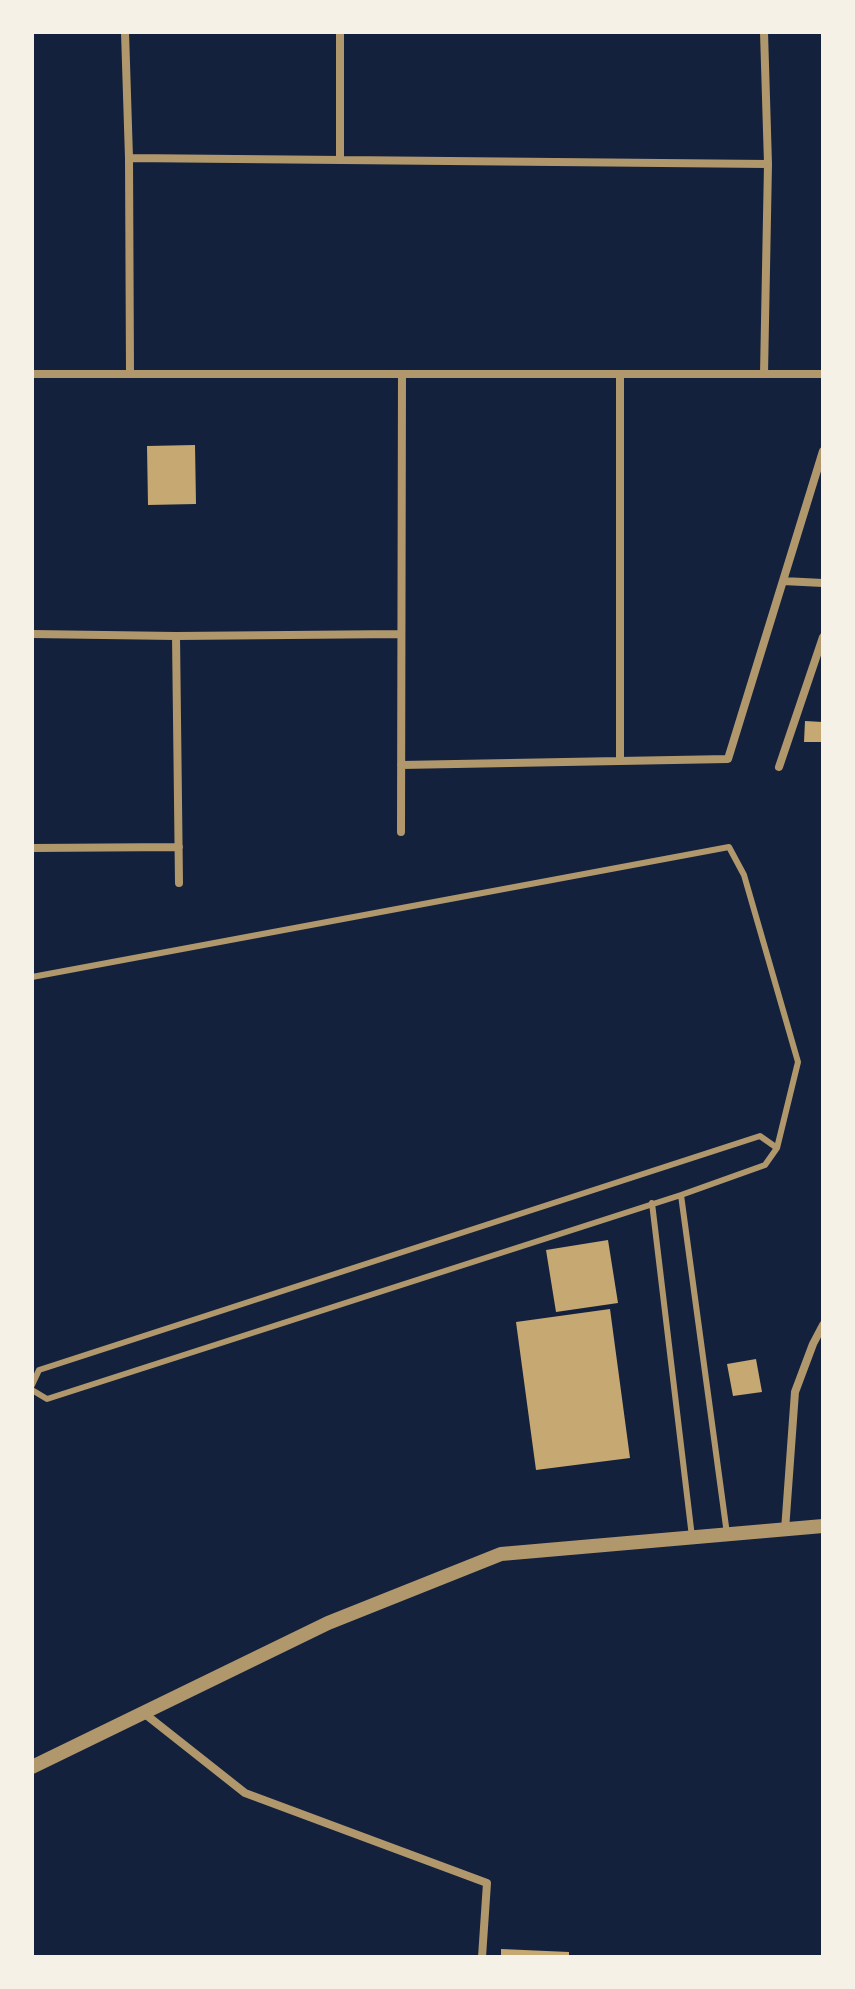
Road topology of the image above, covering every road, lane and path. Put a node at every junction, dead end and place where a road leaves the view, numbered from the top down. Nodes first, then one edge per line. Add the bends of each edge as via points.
1 (125, 32) edge
2 (340, 32) edge
3 (764, 32) edge
4 (129, 158) junction
5 (340, 160) junction
6 (768, 164) junction
7 (32, 374) edge
8 (130, 374) junction
9 (402, 374) junction
10 (620, 374) junction
11 (764, 374) junction
12 (823, 374) edge
13 (823, 451) edge
14 (783, 581) junction
15 (823, 583) edge
16 (32, 634) edge
17 (401, 634) junction
18 (176, 636) junction
19 (823, 637) edge
20 (620, 761) junction
21 (401, 765) junction
22 (779, 767) dead end
23 (401, 832) dead end
24 (179, 847) junction
25 (32, 848) edge
26 (179, 883) dead end
27 (32, 977) edge
28 (777, 1148) junction
29 (681, 1195) junction
30 (652, 1203) junction
31 (823, 1325) edge
32 (32, 1388) edge
33 (823, 1526) edge
34 (785, 1530) junction
35 (728, 1535) junction
36 (692, 1538) junction
37 (145, 1714) junction
38 (32, 1767) edge
39 (482, 1957) edge

1 - 4 street
2 - 5 street
3 - 6 street
4 - 5 street
4 - 8 street
5 - 6 street
6 - 11 street
7 - 8 street
8 - 9 street
9 - 10 street
9 - 17 street
10 - 11 street
10 - 20 street
11 - 12 street
13 - 14 street
14 - 15 street
14 - 20 street via 728,759
16 - 18 street
17 - 18 street
17 - 21 street
18 - 24 street
19 - 22 street
20 - 21 street
21 - 23 street
24 - 25 street
24 - 26 street
27 - 28 lane via 729,847 744,875 798,1062
28 - 29 lane via 765,1165
28 - 32 lane via 760,1136 39,1370
29 - 30 lane
29 - 35 lane
30 - 32 lane via 47,1399
30 - 36 lane
31 - 34 street via 795,1392
33 - 34 street
34 - 35 street
35 - 36 street
36 - 37 street via 501,1554 328,1623
37 - 38 street
37 - 39 street via 245,1793 487,1883

